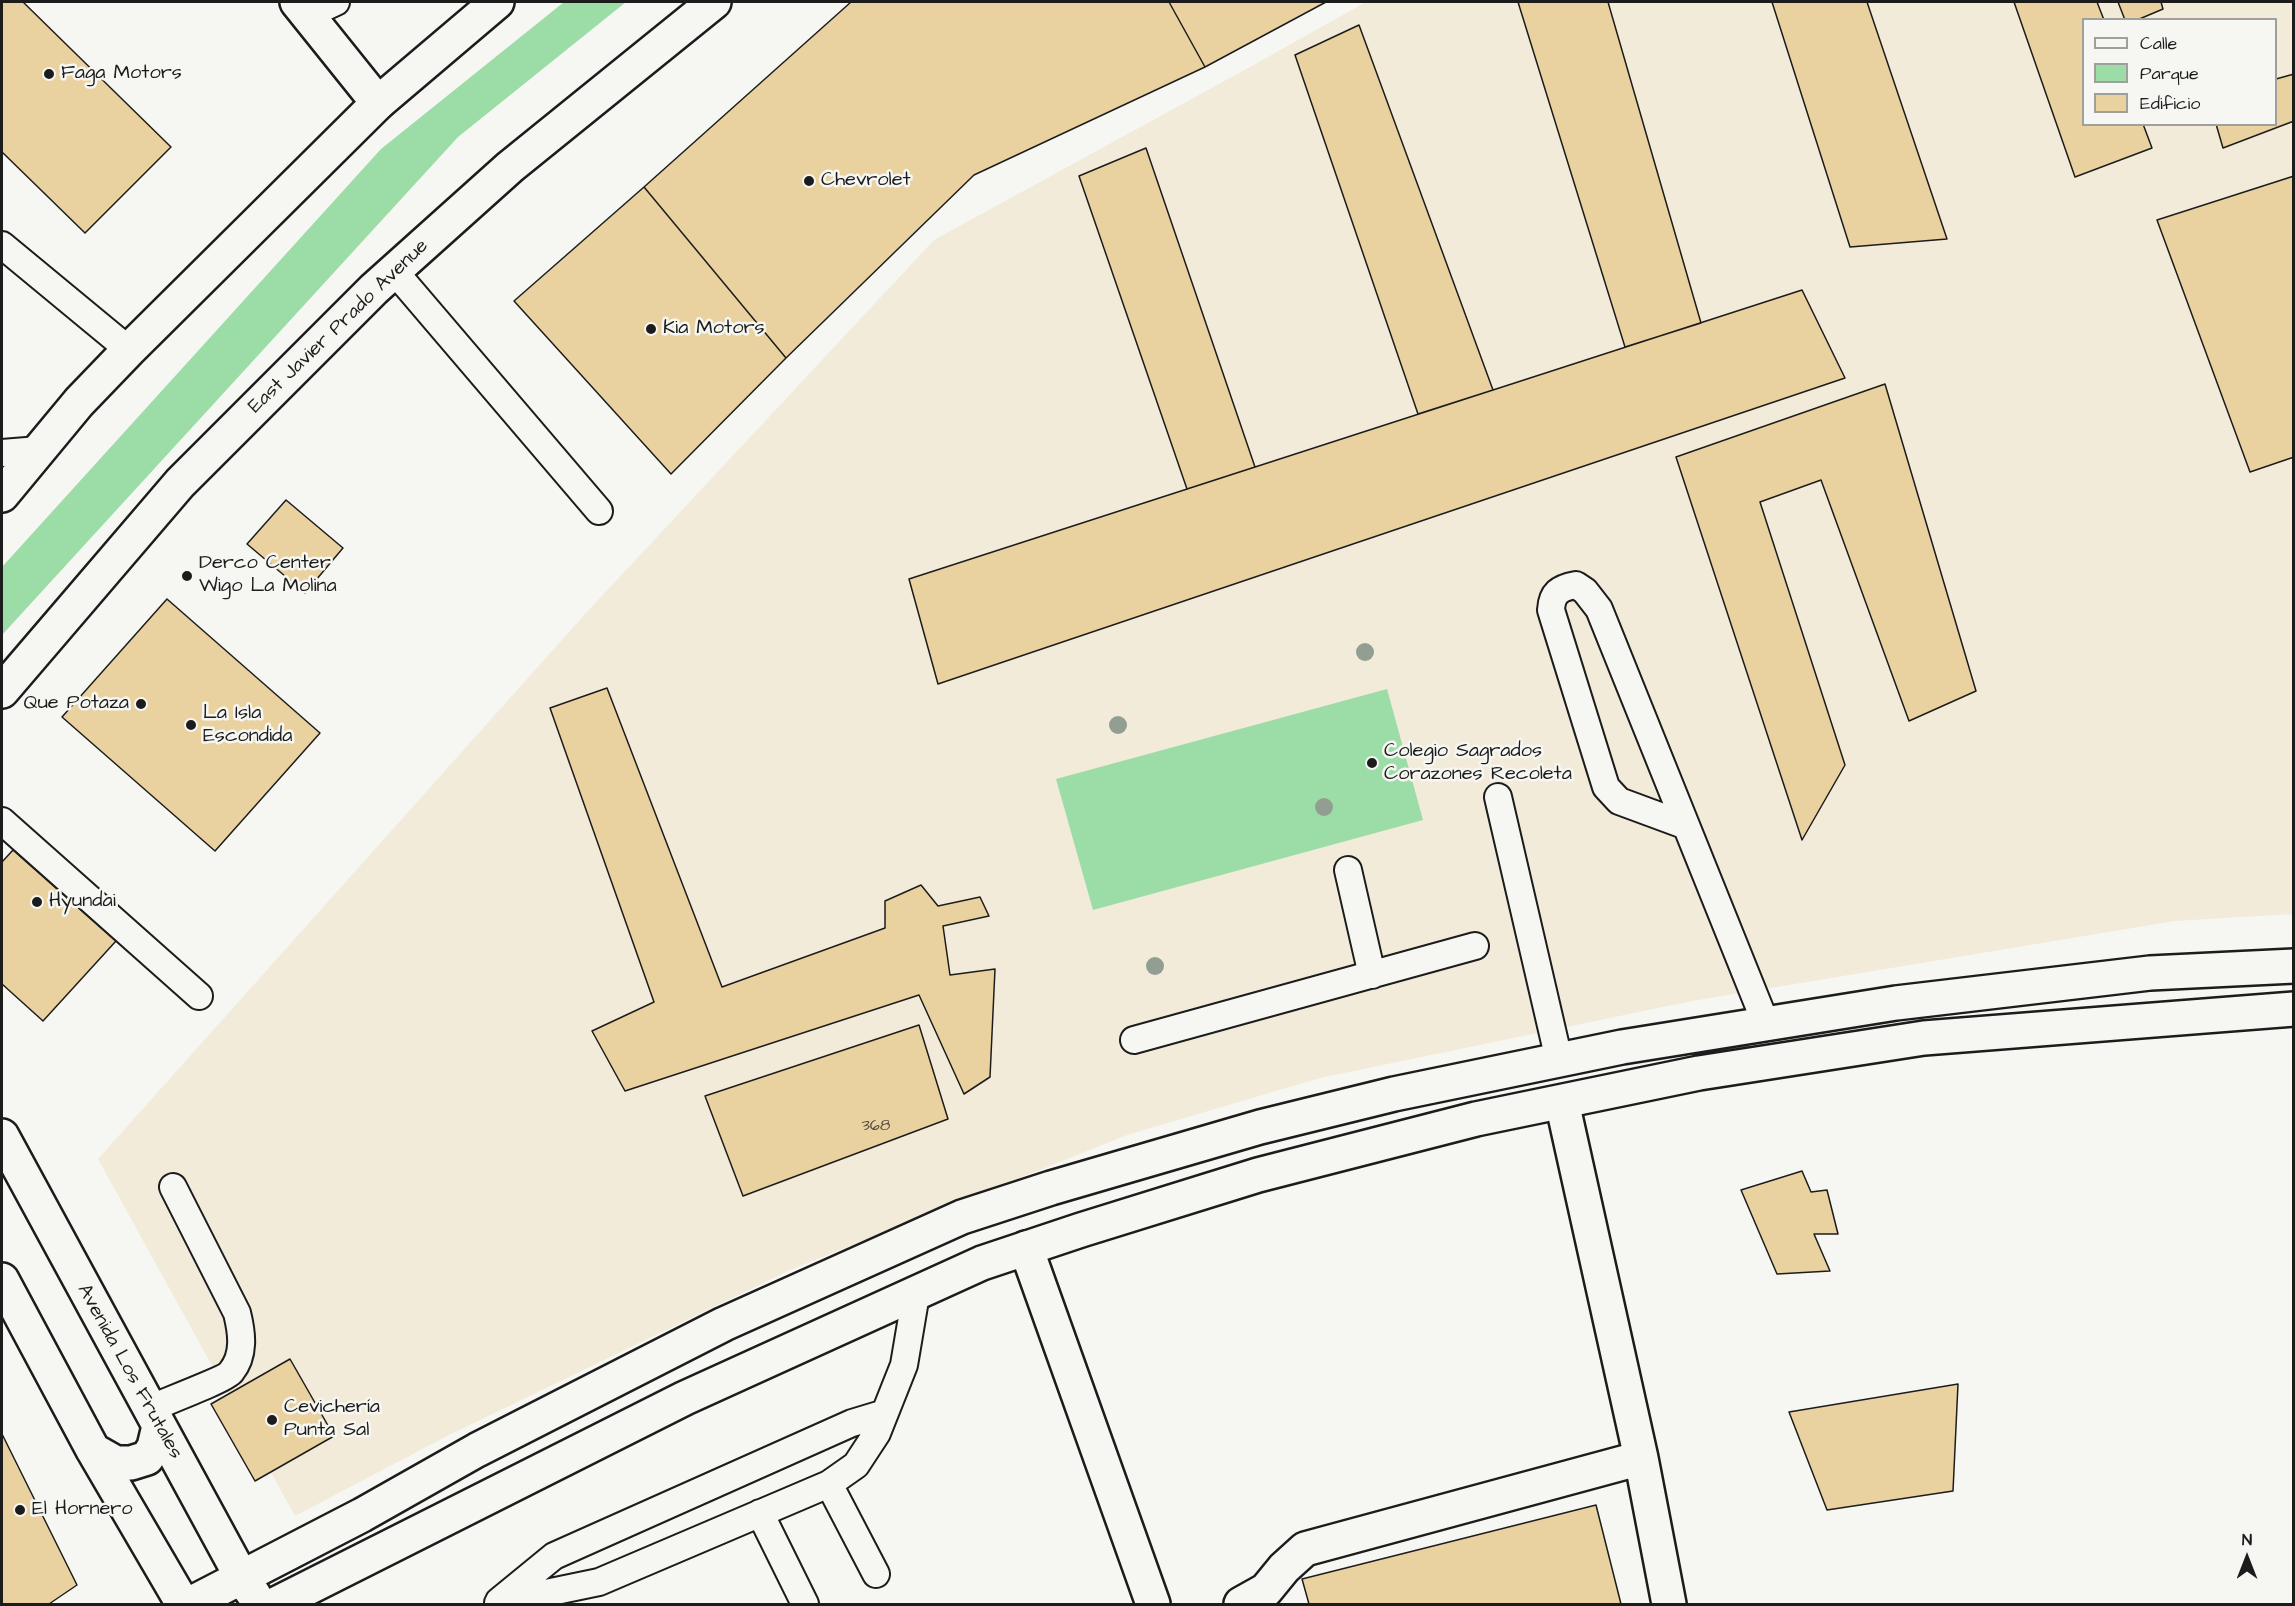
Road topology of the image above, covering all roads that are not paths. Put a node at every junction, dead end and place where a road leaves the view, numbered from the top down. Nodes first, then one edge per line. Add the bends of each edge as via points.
1 (497, 2) edge
2 (714, 2) edge
3 (314, 6) edge
4 (378, 103) junction
5 (2, 245) edge
6 (395, 272) junction
7 (129, 350) junction
8 (39, 450) junction
9 (2, 453) edge
10 (2, 495) edge
11 (599, 511) dead end
12 (2, 691) edge
13 (1498, 797) dead end
14 (2, 821) edge
15 (1684, 825) junction
16 (1348, 870) dead end
17 (1475, 946) dead end
18 (2294, 966) edge
19 (1372, 975) junction
20 (199, 996) dead end
21 (2294, 1009) edge
22 (1766, 1024) junction
23 (1134, 1040) dead end
24 (1559, 1060) junction
25 (1562, 1102) junction
26 (2, 1136) edge
27 (172, 1187) dead end
28 (1026, 1248) junction
29 (2, 1280) edge
30 (916, 1293) junction
31 (885, 1413) junction
32 (154, 1417) junction
33 (93, 1450) junction
34 (1641, 1458) junction
35 (829, 1484) junction
36 (760, 1513) junction
37 (876, 1574) dead end
38 (242, 1578) junction
39 (1259, 1600) edge
40 (496, 1604) edge
41 (183, 1605) edge
42 (190, 1605) edge
43 (261, 1605) edge
44 (276, 1605) edge
45 (805, 1605) edge
46 (1153, 1605) edge
47 (1669, 1605) edge

1 - 4 main road
2 - 6 main road, East Javier Prado Avenue via 510,168
3 - 4 main road
4 - 7 main road
5 - 7 lane
6 - 11 lane
6 - 12 main road, East Javier Prado Avenue via 180,483
7 - 8 main road
8 - 9 lane
8 - 10 main road
13 - 24 lane
14 - 20 lane
15 - 15 lane via 1599,609 1576,585 1557,591 1551,610 1606,787 1619,801
15 - 22 lane
16 - 19 lane
17 - 19 lane
18 - 22 main road via 2150,973 1896,1003
19 - 23 lane
21 - 25 main road via 1924,1038 1699,1073
22 - 24 main road
24 - 38 main road via 1260,1127 962,1217 724,1324 487,1445
25 - 28 main road via 1476,1119 1258,1175
25 - 34 main road
26 - 32 main road, Avenida Los Frutales
27 - 32 lane via 237,1313 242,1334 240,1356 230,1374
28 - 30 main road
28 - 46 main road
29 - 33 main road
30 - 31 lane via 904,1365
30 - 44 main road via 685,1398
31 - 35 lane via 856,1465
31 - 40 lane via 852,1423 554,1556
32 - 33 main road via 154,1447 147,1458 116,1464
32 - 38 main road, Avenida Los Frutales
33 - 41 main road
34 - 39 main road via 1305,1549
34 - 47 main road
35 - 36 lane
35 - 37 lane
36 - 40 lane via 599,1582
36 - 45 lane
38 - 42 main road
38 - 43 main road, Avenida Los Frutales

